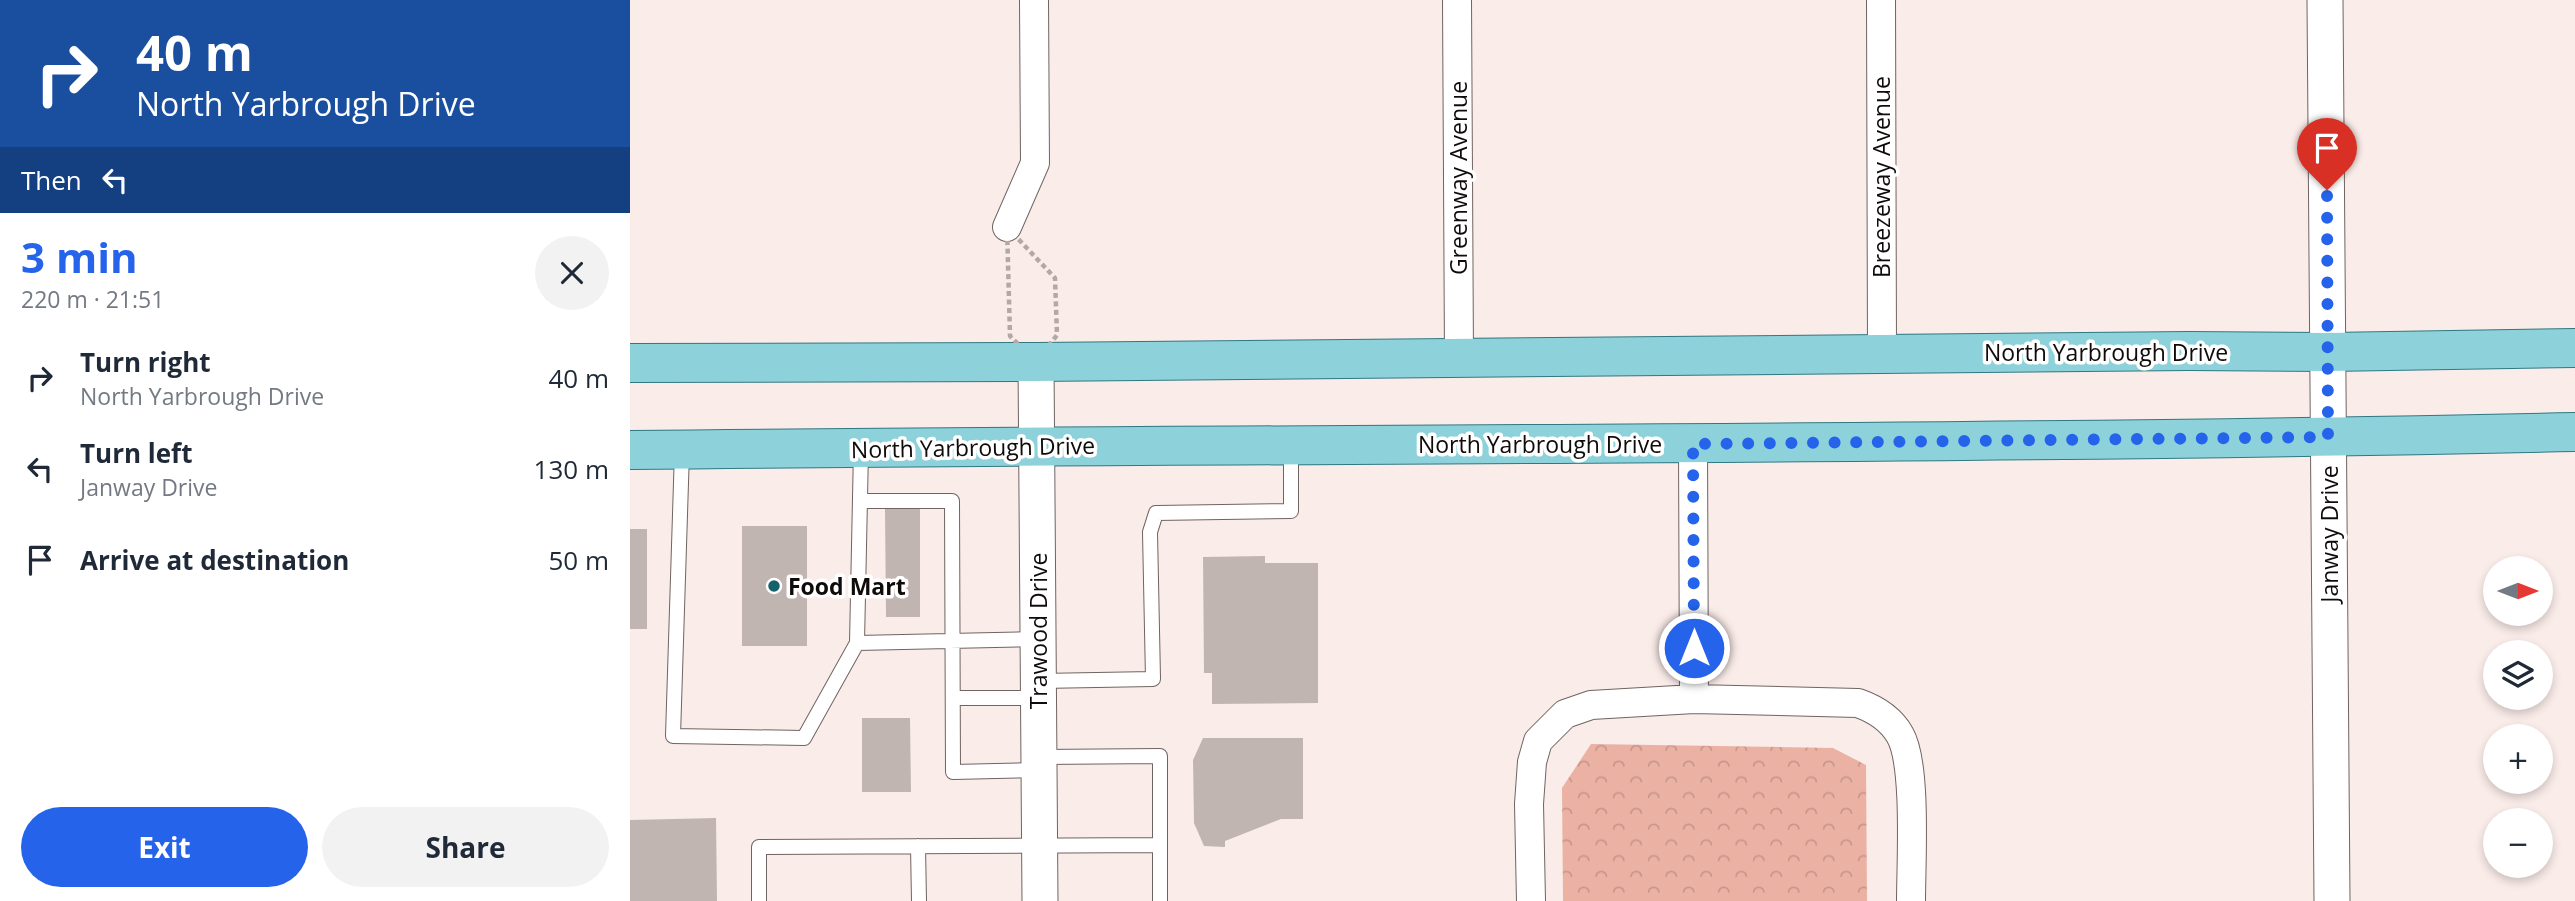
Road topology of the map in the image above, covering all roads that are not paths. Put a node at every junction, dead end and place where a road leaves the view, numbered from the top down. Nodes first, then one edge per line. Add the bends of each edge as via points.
1 (1034, 0) edge
2 (1457, 0) edge
3 (1881, 0) edge
4 (2325, 0) edge
5 (1007, 227) road end
6 (2575, 348) edge
7 (2329, 352) junction
8 (1882, 353) junction
9 (1459, 356) junction
10 (1036, 362) junction
11 (630, 363) edge
12 (2575, 432) edge
13 (2328, 437) junction
14 (1693, 444) junction
15 (1037, 445) junction
16 (1290, 445) junction
17 (861, 448) junction
18 (630, 450) edge
19 (682, 450) junction
20 (860, 500) junction
21 (1038, 639) junction
22 (953, 641) junction
23 (857, 643) junction
24 (1039, 690) junction
25 (953, 698) junction
26 (1694, 699) junction
27 (1039, 763) junction
28 (1039, 845) junction
29 (1160, 845) junction
30 (918, 846) junction
31 (759, 901) edge
32 (919, 901) edge
33 (1040, 901) edge
34 (1160, 901) edge
35 (1531, 901) edge
36 (1911, 901) edge
37 (2332, 901) edge

1 - 5 street via 1035,163
2 - 9 street, Greenway Avenue
3 - 8 street, Breezeway Avenue
4 - 7 street, Janway Drive
6 - 7 main road, North Yarbrough Drive
7 - 8 main road, North Yarbrough Drive
7 - 13 street, Janway Drive
8 - 9 main road, North Yarbrough Drive
9 - 10 main road, North Yarbrough Drive
10 - 11 main road, North Yarbrough Drive
10 - 15 street, Trawood Drive
12 - 13 main road, North Yarbrough Drive
13 - 14 main road, North Yarbrough Drive
13 - 37 street, Janway Drive
14 - 16 main road, North Yarbrough Drive
14 - 26 street
15 - 16 main road, North Yarbrough Drive
15 - 17 main road, North Yarbrough Drive
15 - 21 street, Trawood Drive
16 - 24 lane via 1291,510 1156,513 1150,532 1153,678
17 - 19 main road, North Yarbrough Drive
17 - 20 lane
18 - 19 main road, North Yarbrough Drive
19 - 23 lane via 673,736 804,738
20 - 22 lane via 952,500
20 - 23 lane
21 - 22 lane
21 - 24 street, Trawood Drive
22 - 23 lane
22 - 25 lane
24 - 25 lane
24 - 27 street, Trawood Drive
25 - 27 lane via 953,772
26 - 35 street via 1591,705 1564,714 1538,741 1530,804
26 - 36 street via 1858,703 1882,715 1900,735 1905,751
27 - 28 street, Trawood Drive
27 - 29 lane via 1160,756
28 - 29 lane
28 - 30 lane
28 - 33 street, Trawood Drive
29 - 34 lane
30 - 31 lane via 759,847
30 - 32 lane

